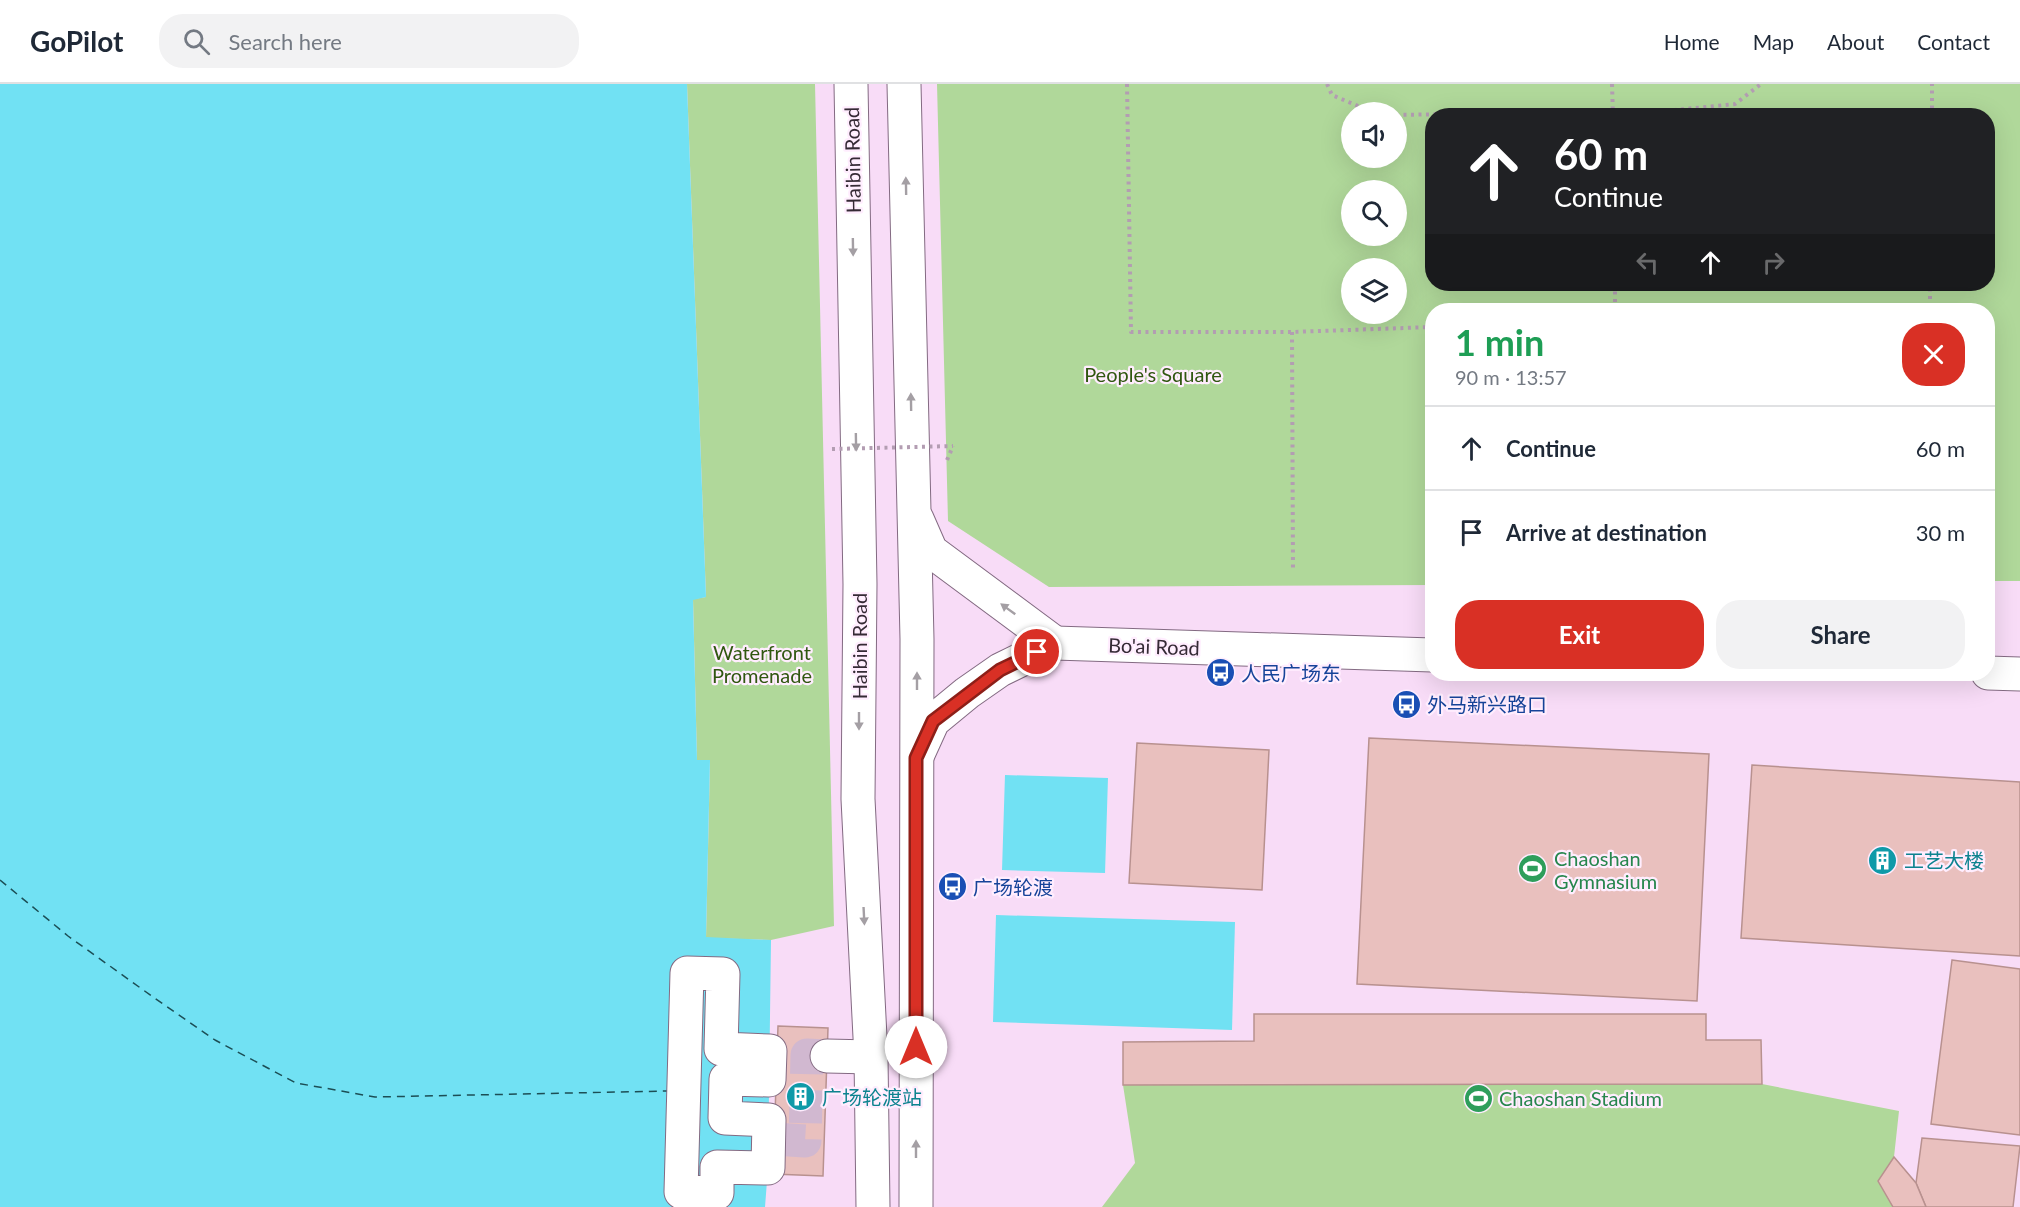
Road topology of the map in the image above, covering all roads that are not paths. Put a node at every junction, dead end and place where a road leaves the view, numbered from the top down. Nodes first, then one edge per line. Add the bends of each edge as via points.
1 (851, 84) edge
2 (904, 84) edge
3 (914, 511) junction
4 (1055, 644) junction
5 (1425, 655) edge
6 (1995, 673) edge
7 (2020, 674) edge
8 (916, 758) junction
9 (827, 1056) tunnel mouth
10 (871, 1058) junction
11 (771, 1138) joint
12 (873, 1207) edge
13 (916, 1207) edge

1 -> 10 main road, Haibin Road via 860,584 858,799
3 -> 2 main road
4 -> 3 main road via 931,551
8 -> 3 main road
4 - 5 main road, Bo'ai Road
4 - 8 main road via 1000,670 933,721
6 - 7 main road
13 -> 8 main road
9 - 10 main road
10 - 12 main road, Haibin Road
11 - 11 main road via 769,1120 725,1118 726,1079 769,1080 770,1051 721,1049 723,974 687,973 681,1192 717,1193 717,1167 768,1168

